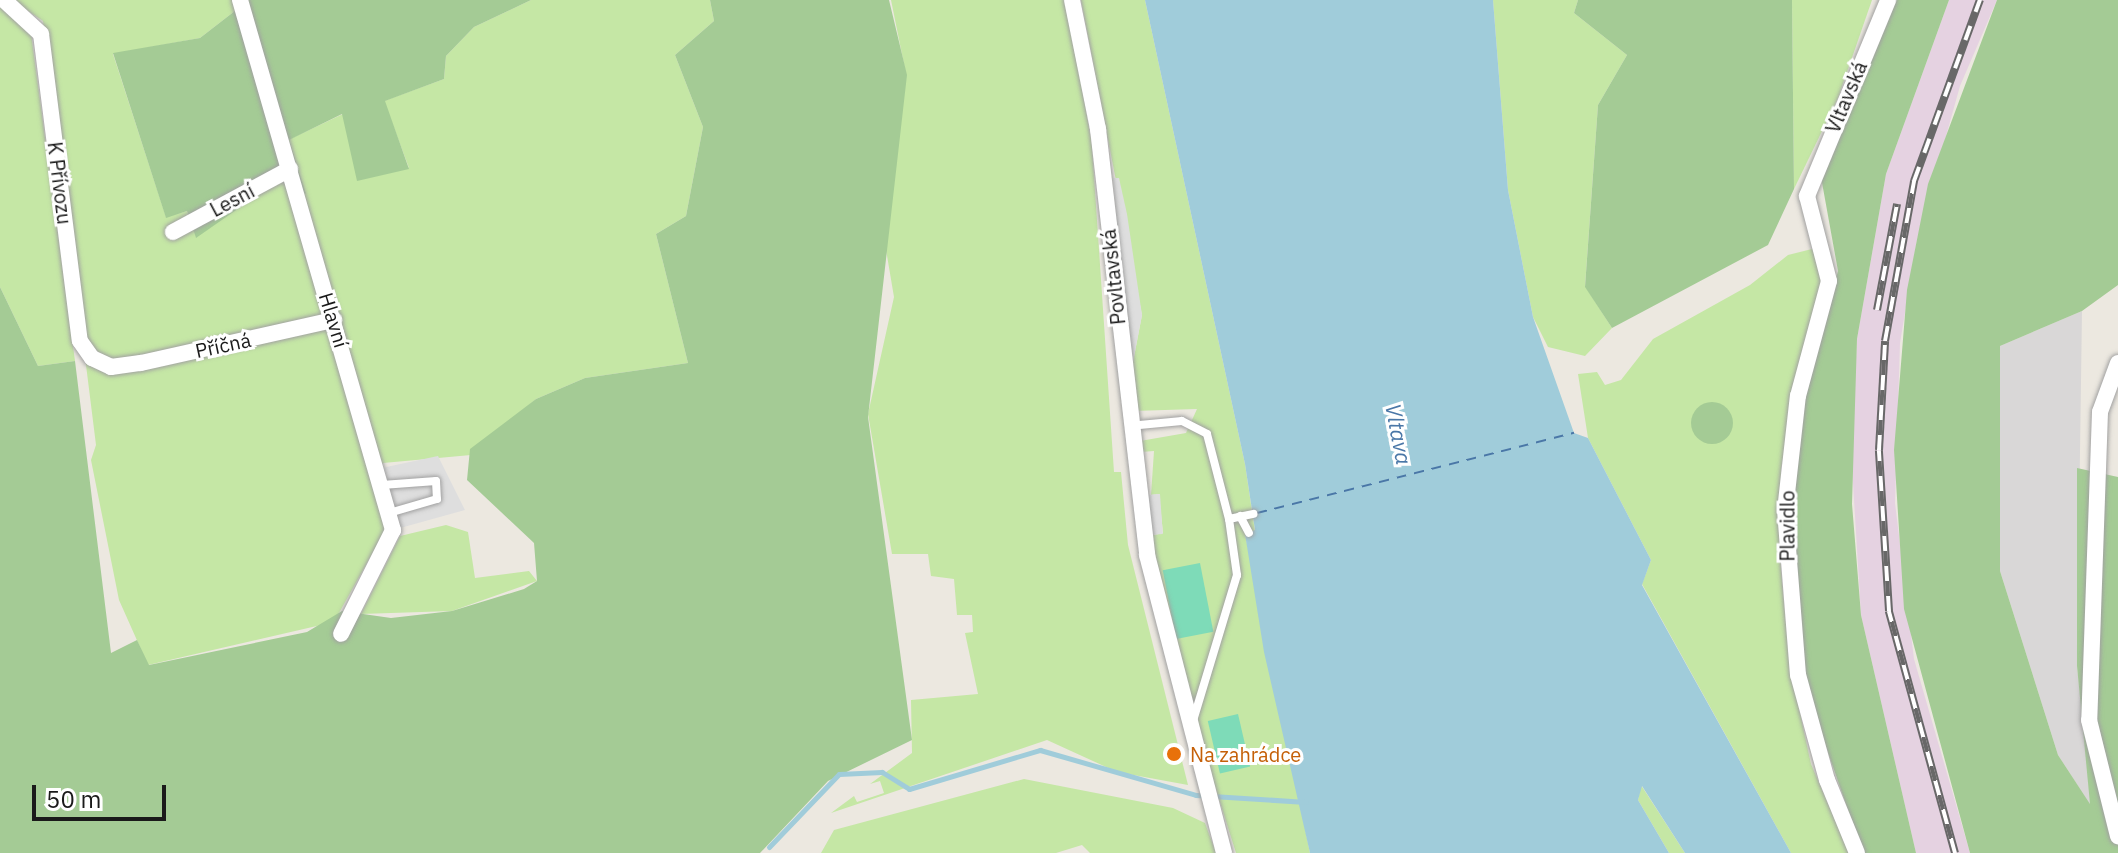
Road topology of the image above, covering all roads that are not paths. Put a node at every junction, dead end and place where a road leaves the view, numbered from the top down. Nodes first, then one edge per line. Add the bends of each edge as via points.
1 (4, 0) edge
2 (240, 0) edge
3 (1072, 0) edge
4 (1888, 0) edge
5 (290, 169) junction
6 (1807, 196) joint
7 (173, 232) dead end
8 (334, 320) junction
9 (2118, 363) edge
10 (111, 367) joint
11 (1128, 426) junction
12 (382, 485) junction
13 (389, 513) junction
14 (1253, 514) dead end
15 (1240, 516) junction
16 (1229, 519) junction
17 (1249, 533) dead end
18 (341, 634) dead end
19 (1189, 734) junction
20 (2118, 836) edge
21 (1224, 853) edge
22 (1857, 853) edge

1 - 10 street, K Přívozu via 41,34 80,341
2 - 5 street, Hlavní
3 - 11 street, Povltavská via 1098,129
4 - 6 street, Vltavská
5 - 7 street, Lesní
5 - 8 street, Hlavní
6 - 22 street, Plavidlo via 1829,281 1789,447 1787,589 1811,727
8 - 10 street, Příčná
8 - 12 street, Hlavní
9 - 20 street via 2100,412 2089,720
11 - 16 lane via 1182,421 1207,434
11 - 19 street, Povltavská via 1147,555
12 - 13 street, Hlavní
12 - 13 lane via 436,481 437,499
13 - 18 street, Hlavní via 393,530
14 - 15 lane
15 - 16 lane
15 - 17 lane
16 - 19 lane via 1237,575
19 - 21 street, Povltavská

